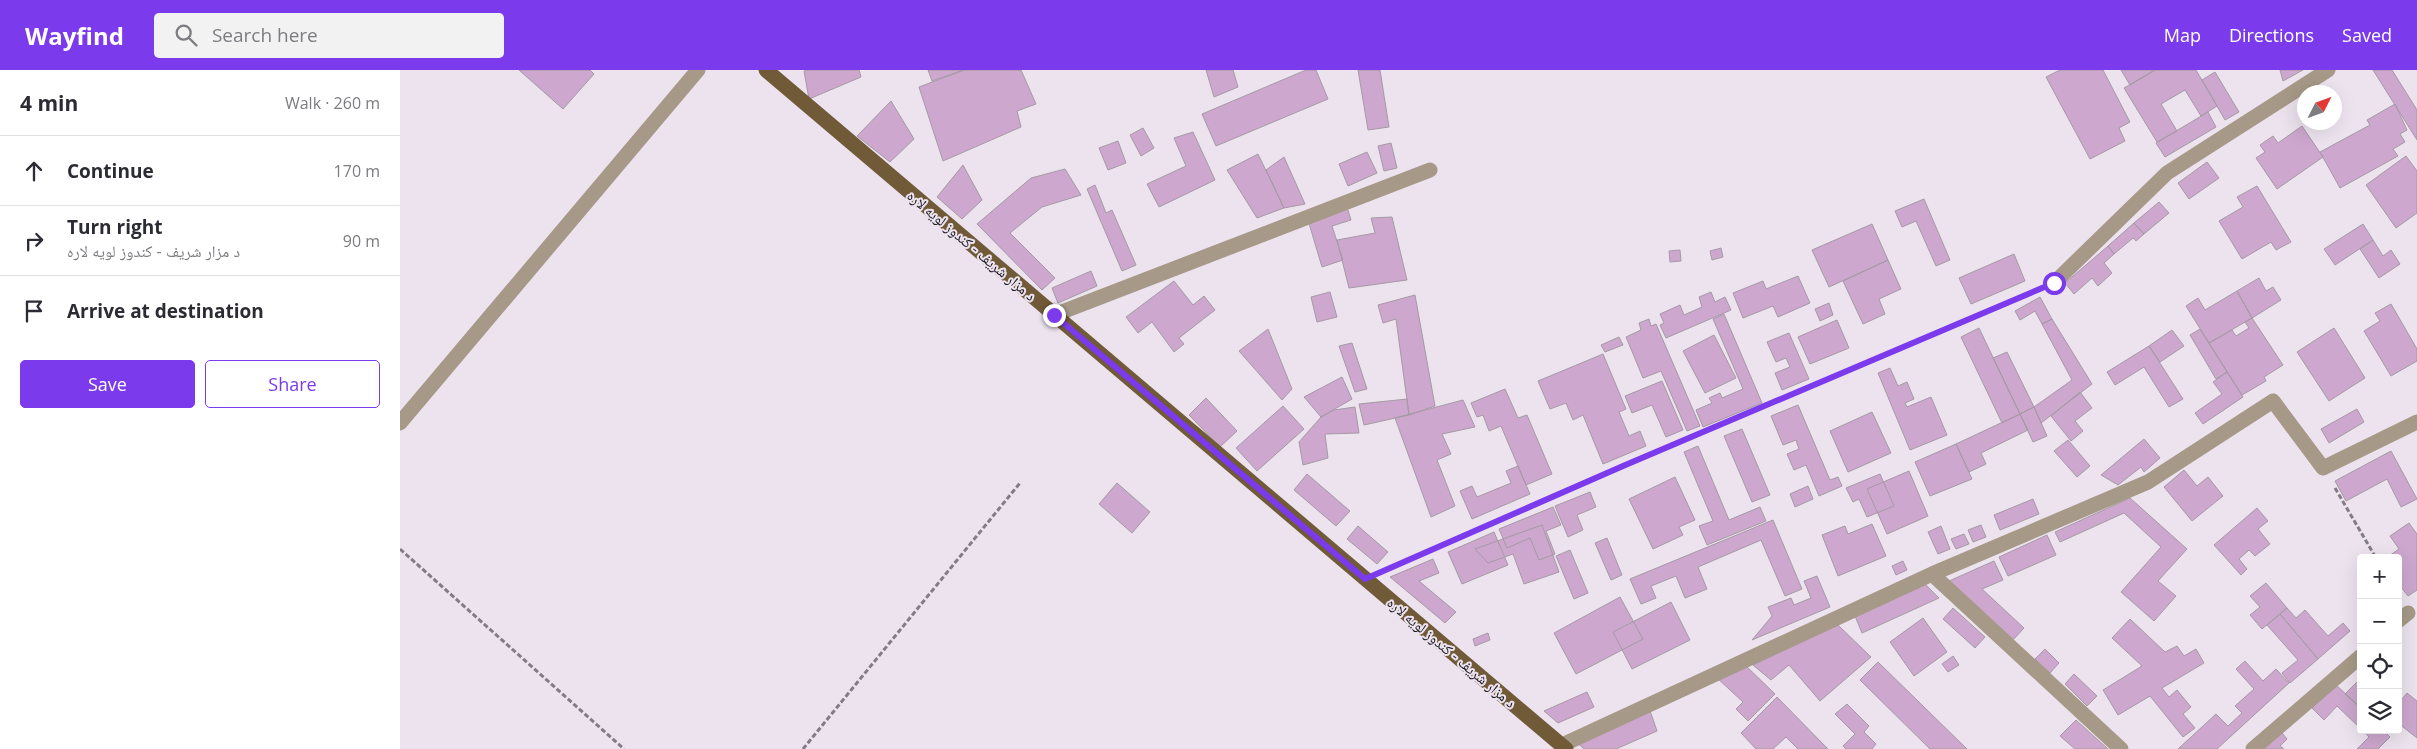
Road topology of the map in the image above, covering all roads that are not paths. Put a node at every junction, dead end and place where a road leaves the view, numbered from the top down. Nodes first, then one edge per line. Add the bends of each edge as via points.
1 (698, 70) edge
2 (766, 70) edge
3 (2328, 70) edge
4 (1430, 170) dead end
5 (2054, 283) road end
6 (1054, 315) junction
7 (2417, 422) edge
8 (400, 423) edge
9 (1932, 574) junction
10 (2357, 659) edge
11 (1564, 747) edge
12 (2121, 749) edge
13 (2254, 749) edge

1 - 8 street
2 - 6 main road, د مزار شریف - کندوز لویه لاره
3 - 5 street via 2167,173
4 - 6 street
6 - 11 main road, د مزار شریف - کندوز لویه لاره
7 - 9 street via 2323,468 2273,400 2148,482
9 - 11 street
9 - 12 street
10 - 13 street

